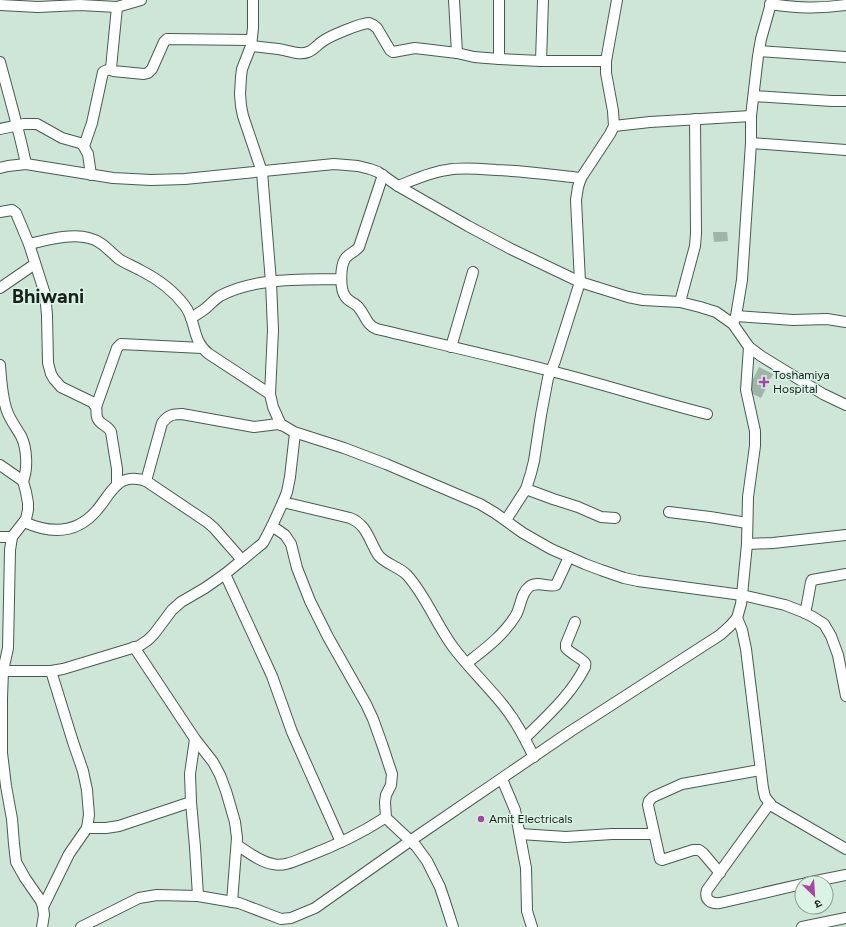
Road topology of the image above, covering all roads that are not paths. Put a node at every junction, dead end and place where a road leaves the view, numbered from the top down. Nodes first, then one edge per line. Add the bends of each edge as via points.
1 (141, 0) edge
2 (253, 0) edge
3 (454, 0) edge
4 (499, 0) edge
5 (543, 0) edge
6 (617, 0) edge
7 (771, 2) edge
8 (0, 5) edge
9 (846, 5) edge
10 (117, 7) junction
11 (251, 43) junction
12 (759, 51) junction
13 (457, 53) junction
14 (846, 57) edge
15 (499, 59) junction
16 (541, 61) junction
17 (606, 61) junction
18 (0, 62) edge
19 (111, 70) junction
20 (754, 96) junction
21 (846, 101) edge
22 (751, 116) junction
23 (695, 119) junction
24 (16, 126) junction
25 (614, 126) junction
26 (0, 129) edge
27 (750, 143) junction
28 (84, 146) junction
29 (846, 150) edge
30 (26, 164) junction
31 (0, 168) edge
32 (262, 172) junction
33 (91, 175) junction
34 (383, 175) junction
35 (581, 178) junction
36 (398, 186) junction
37 (0, 212) edge
38 (29, 244) junction
39 (35, 264) junction
40 (473, 272) dead end
41 (341, 279) junction
42 (271, 282) junction
43 (580, 282) junction
44 (0, 288) edge
45 (680, 302) junction
46 (191, 318) junction
47 (735, 320) junction
48 (846, 322) edge
49 (452, 347) junction
50 (749, 347) junction
51 (202, 348) junction
52 (0, 365) edge
53 (550, 371) junction
54 (270, 394) junction
55 (846, 405) edge
56 (96, 407) junction
57 (707, 414) dead end
58 (281, 425) junction
59 (295, 433) junction
60 (0, 465) edge
61 (146, 481) junction
62 (23, 482) junction
63 (117, 484) junction
64 (526, 489) junction
65 (284, 502) junction
66 (669, 512) dead end
67 (616, 518) dead end
68 (506, 520) junction
69 (24, 522) junction
70 (747, 523) junction
71 (272, 526) junction
72 (846, 535) edge
73 (0, 537) edge
74 (12, 537) junction
75 (747, 544) junction
76 (569, 557) junction
77 (242, 560) junction
78 (225, 574) junction
79 (846, 574) edge
80 (742, 595) junction
81 (805, 613) junction
82 (737, 618) junction
83 (575, 622) dead end
84 (134, 647) junction
85 (467, 663) junction
86 (2, 671) edge
87 (52, 671) junction
88 (845, 684) edge
89 (846, 696) edge
90 (525, 738) junction
91 (195, 739) junction
92 (534, 757) junction
93 (760, 770) junction
94 (502, 778) junction
95 (191, 802) junction
96 (770, 803) junction
97 (386, 818) junction
98 (87, 828) junction
99 (520, 834) junction
100 (654, 834) junction
101 (410, 841) junction
102 (341, 842) junction
103 (237, 845) junction
104 (846, 849) edge
105 (720, 873) junction
106 (846, 875) edge
107 (834, 877) edge
108 (794, 886) edge
109 (198, 896) junction
110 (232, 902) junction
111 (43, 907) junction
112 (846, 918) edge
113 (282, 923) edge
114 (42, 927) edge
115 (82, 927) edge
116 (453, 927) edge
117 (532, 927) edge
118 (802, 927) edge

1 - 10 street
2 - 11 street
3 - 13 street
4 - 15 street
5 - 16 street
6 - 17 street
7 - 9 street via 795,8
7 - 12 street
8 - 10 street
10 - 19 street
11 - 13 street via 307,53 323,40 369,23 375,25 391,52 415,48
11 - 19 street via 167,39 148,73
11 - 32 street via 241,77 241,106
12 - 14 street
12 - 20 street
13 - 15 street
15 - 16 street
16 - 17 street
17 - 25 street
18 - 24 street
19 - 28 street via 103,72 92,123
20 - 21 street
20 - 22 street
22 - 23 street
22 - 27 street
23 - 25 street
23 - 45 street via 695,246
24 - 26 street
24 - 28 street via 38,124 59,137
24 - 30 street
25 - 35 street
27 - 29 street
27 - 47 street via 742,280
28 - 33 street via 88,154
30 - 31 street
30 - 33 street
32 - 33 street via 151,180
32 - 34 street via 334,164 364,167
32 - 42 street
34 - 36 street
34 - 41 street via 361,241 356,250 344,261
35 - 36 street via 528,172 448,169
35 - 43 street via 576,200
36 - 43 street via 511,249
37 - 38 street via 14,211
38 - 39 street
38 - 46 street via 79,236 95,240 119,259 164,284 176,294
39 - 44 street
39 - 56 street via 46,303 48,363 51,374 61,387 92,402
40 - 49 street
41 - 42 street
41 - 49 street via 344,296 359,307 370,326
42 - 46 street via 251,285 224,294
42 - 54 street via 273,330
43 - 45 street via 628,297
43 - 53 street
45 - 47 street
46 - 51 street
47 - 48 street via 827,319
47 - 50 street
49 - 53 street
50 - 55 street via 786,372
50 - 70 street via 746,390 755,431 755,446
51 - 54 street
51 - 56 street via 121,344 117,348
52 - 62 street via 5,405 25,446 26,470
53 - 57 street
53 - 64 street via 533,467
54 - 58 street via 272,407
56 - 63 street via 100,423 111,432
58 - 59 street
58 - 61 street via 254,427 173,414 162,423
59 - 65 street
59 - 68 street via 344,448 392,467 480,504
60 - 62 street
61 - 63 street via 135,478
61 - 77 street via 207,522
62 - 69 street via 28,503
63 - 69 street via 97,510 79,525 56,530
64 - 67 street via 601,517
64 - 68 street
65 - 71 street
65 - 85 street via 350,518 360,524 380,557 408,577 453,647
66 - 70 street
68 - 76 street via 523,533
69 - 74 street
70 - 75 street
71 - 77 street via 262,543
71 - 97 street via 291,544 310,601 371,715 392,774 385,802
72 - 75 street
73 - 74 street
74 - 86 street via 8,648
75 - 80 street
76 - 80 street via 624,578
76 - 85 street via 556,585 538,584 528,588 507,627
77 - 78 street
78 - 84 street via 180,602 148,640
78 - 102 street via 272,676 292,732
79 - 81 street via 812,581
80 - 81 street via 785,605
80 - 82 street
81 - 88 street via 824,624 831,636
82 - 92 street via 720,635
82 - 93 street via 746,649
83 - 90 street via 566,648 586,665 561,701
84 - 87 street
84 - 91 street
85 - 90 street via 502,704
86 - 87 street
86 - 111 street via 2,753 15,855 19,868
87 - 98 street via 83,771 89,816
88 - 89 street
90 - 92 street
91 - 95 street via 190,769
91 - 103 street via 220,775 235,822
92 - 94 street
93 - 96 street via 764,792
93 - 100 street via 682,784 653,797 648,805
94 - 99 street via 515,810
94 - 101 street
95 - 98 street via 119,826
95 - 109 street
96 - 104 street
96 - 105 street
97 - 101 street
97 - 102 street
98 - 111 street via 69,854
99 - 100 street via 566,837
99 - 117 street via 526,868 527,911
100 - 105 street via 662,860 699,850
101 - 113 street via 315,908
101 - 116 street via 430,866
102 - 103 street via 281,865 264,862
103 - 110 street
105 - 108 street via 707,890 707,899 712,903
106 - 107 street
109 - 110 street
109 - 115 street via 157,894 139,898
110 - 113 street
111 - 114 street
112 - 118 street

